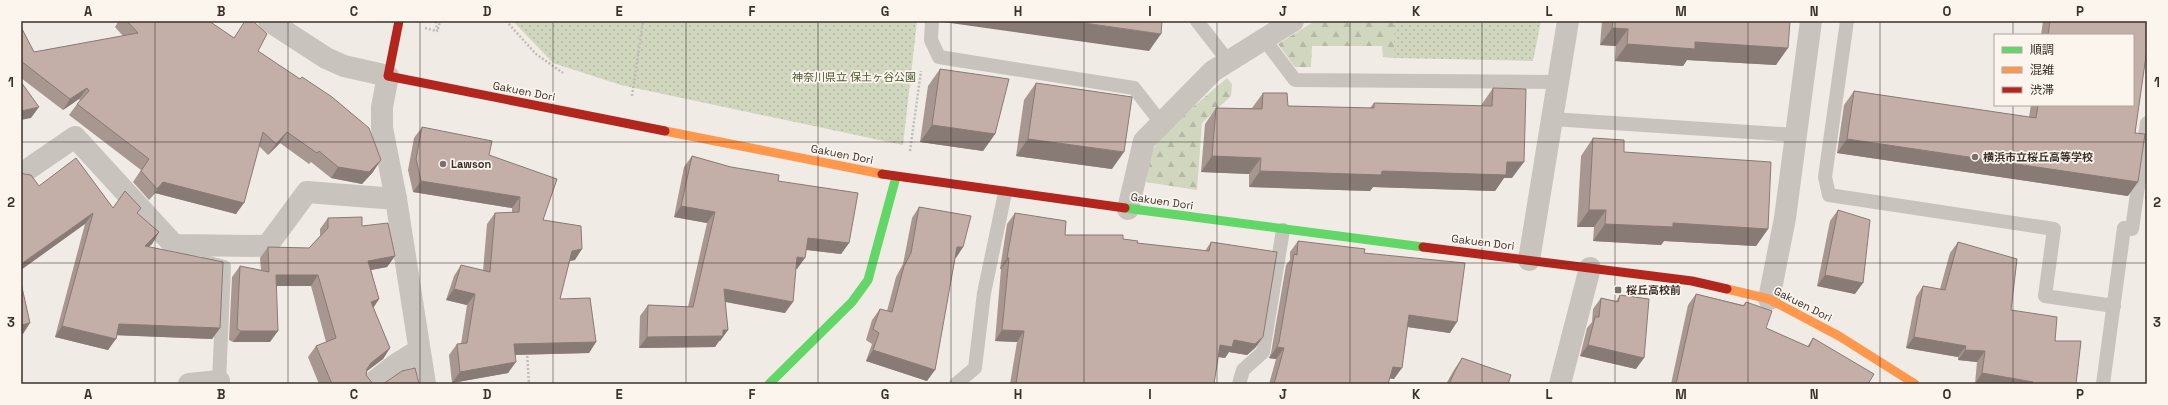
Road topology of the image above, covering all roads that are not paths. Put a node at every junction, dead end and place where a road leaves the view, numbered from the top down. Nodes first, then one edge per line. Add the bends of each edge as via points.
1 (269, 21) edge
2 (399, 21) edge
3 (932, 21) edge
4 (1197, 21) edge
5 (1293, 21) edge
6 (1568, 21) edge
7 (1811, 21) edge
8 (1847, 21) edge
9 (1264, 39) junction
10 (1228, 62) junction
11 (388, 76) junction
12 (1558, 82) junction
13 (1552, 119) junction
14 (2147, 123) edge
15 (1162, 124) junction
16 (1796, 135) junction
17 (21, 174) edge
18 (896, 177) junction
19 (1005, 193) junction
20 (396, 199) junction
21 (1128, 209) junction
22 (1283, 230) junction
23 (174, 245) junction
24 (1529, 260) junction
25 (1590, 268) junction
26 (1769, 299) junction
27 (2114, 306) junction
28 (419, 350) junction
29 (218, 381) joint
30 (189, 384) edge
31 (371, 384) edge
32 (425, 384) edge
33 (769, 384) edge
34 (956, 384) edge
35 (1239, 384) edge
36 (1560, 384) edge
37 (1916, 384) edge
38 (2103, 384) edge

1 - 11 street via 326,58 344,66
2 - 11 street
3 - 15 lane via 930,40 939,57 1134,88
4 - 10 lane
5 - 9 street
6 - 12 street
7 - 16 street
8 - 27 lane via 1825,177 1829,195 2054,229 2045,296
9 - 10 street
9 - 12 lane via 1295,80
10 - 15 street via 1213,71
11 - 18 street, Gakuen Dori
11 - 20 street via 382,107 382,128
12 - 13 street
13 - 16 lane
13 - 24 street
14 - 27 lane via 2132,229 2124,228
15 - 21 street via 1144,141
16 - 26 street via 1785,218
17 - 23 street via 75,137
18 - 19 street, Gakuen Dori
18 - 33 street via 868,280 852,302
19 - 21 street, Gakuen Dori
19 - 34 lane via 984,293 975,368
20 - 23 street via 307,192 267,246
20 - 28 street
21 - 22 street, Gakuen Dori
22 - 24 street, Gakuen Dori
22 - 35 lane via 1263,352 1243,370
23 - 29 lane via 186,257 224,267
24 - 25 street, Gakuen Dori
25 - 26 street, Gakuen Dori via 1692,281
25 - 36 street
26 - 37 street, Gakuen Dori via 1839,336
27 - 38 lane
28 - 31 street
28 - 32 street
29 - 30 street

